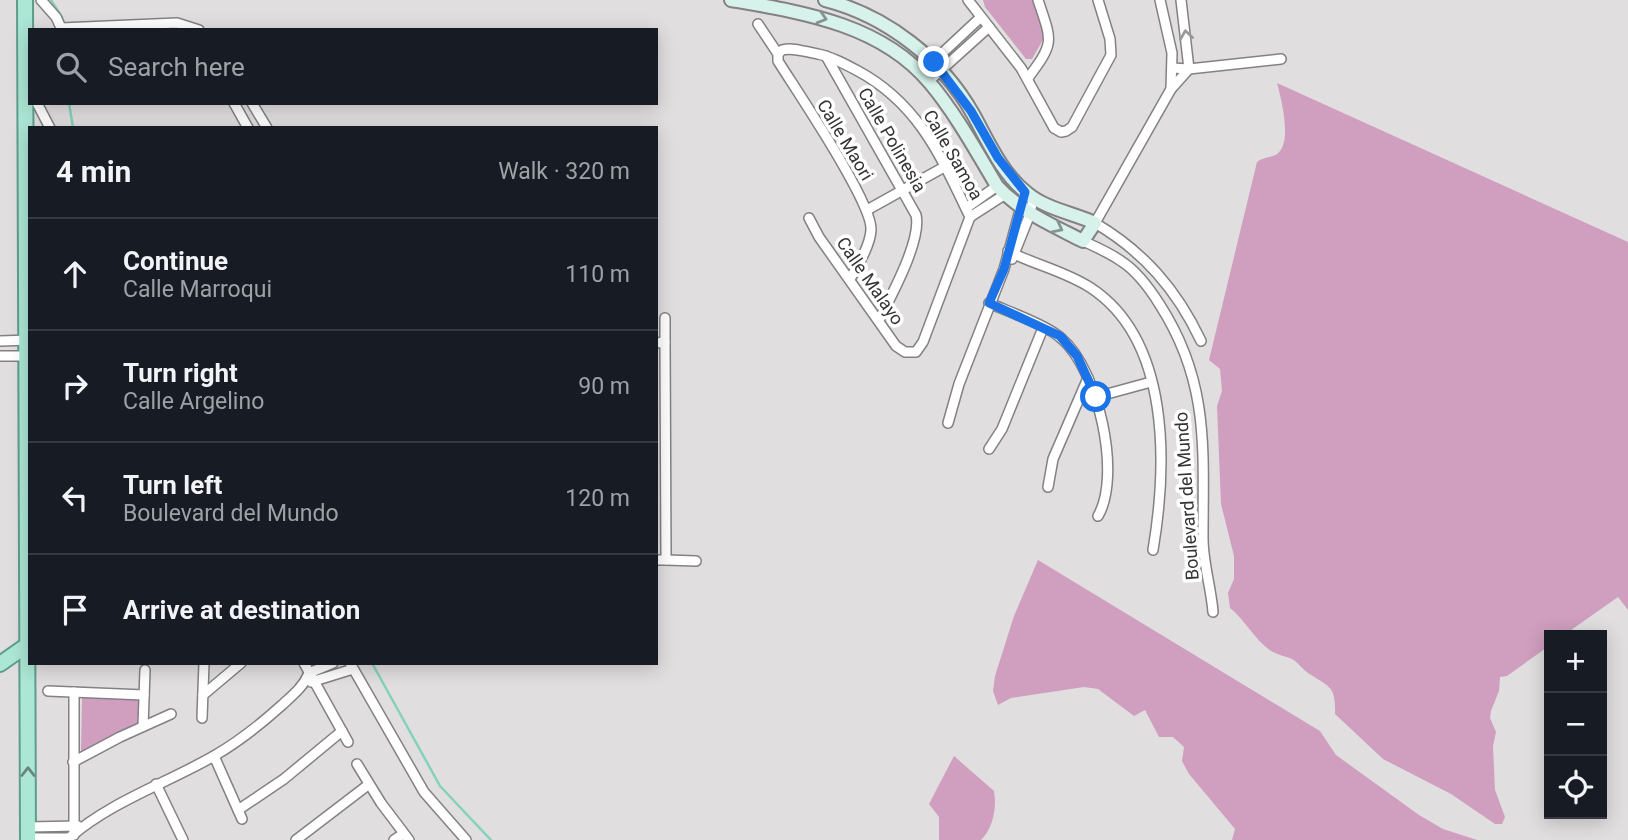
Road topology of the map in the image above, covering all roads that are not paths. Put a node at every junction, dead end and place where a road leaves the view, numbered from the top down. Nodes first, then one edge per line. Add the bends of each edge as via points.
1 (41, 0) edge
2 (731, 0) edge
3 (825, 0) edge
4 (1038, 0) edge
5 (1098, 0) edge
6 (1162, 0) edge
7 (1181, 0) edge
8 (25, 1) edge
9 (972, 1) edge
10 (981, 17) junction
11 (758, 24) dead end
12 (989, 27) junction
13 (62, 28) edge
14 (81, 28) edge
15 (193, 28) edge
16 (778, 54) junction
17 (825, 56) junction
18 (1281, 60) dead end
19 (938, 66) junction
20 (1172, 68) junction
21 (1189, 69) junction
22 (925, 77) junction
23 (1028, 78) junction
24 (28, 87) edge
25 (1171, 89) junction
26 (28, 105) edge
27 (38, 105) edge
28 (251, 105) edge
29 (236, 107) edge
30 (28, 126) edge
31 (49, 126) edge
32 (247, 126) edge
33 (266, 126) edge
34 (946, 166) junction
35 (903, 191) junction
36 (1001, 191) junction
37 (1029, 195) junction
38 (867, 210) junction
39 (968, 212) junction
40 (1026, 212) junction
41 (810, 218) dead end
42 (1095, 223) junction
43 (1083, 241) junction
44 (1012, 253) junction
45 (850, 279) junction
46 (989, 303) junction
47 (665, 318) dead end
48 (879, 320) junction
49 (1043, 328) junction
50 (28, 340) edge
51 (0, 341) edge
52 (1201, 341) dead end
53 (661, 343) edge
54 (911, 353) joint
55 (0, 356) edge
56 (28, 356) edge
57 (1088, 378) junction
58 (1151, 382) junction
59 (661, 396) edge
60 (1096, 397) junction
61 (948, 423) dead end
62 (989, 449) dead end
63 (661, 457) edge
64 (1048, 487) dead end
65 (28, 500) edge
66 (661, 502) edge
67 (1098, 516) dead end
68 (1153, 550) dead end
69 (661, 560) edge
70 (696, 561) dead end
71 (1213, 612) dead end
72 (27, 645) junction
73 (0, 664) edge
74 (204, 665) edge
75 (239, 665) edge
76 (305, 665) edge
77 (330, 665) edge
78 (351, 666) edge
79 (145, 670) dead end
80 (310, 679) junction
81 (48, 691) dead end
82 (74, 692) junction
83 (144, 695) junction
84 (203, 695) junction
85 (171, 714) dead end
86 (202, 718) dead end
87 (142, 726) junction
88 (342, 731) junction
89 (348, 742) dead end
90 (214, 756) junction
91 (73, 762) junction
92 (357, 764) dead end
93 (156, 784) junction
94 (368, 785) junction
95 (77, 831) edge
96 (28, 835) edge
97 (406, 837) edge
98 (180, 839) edge
99 (296, 840) edge
100 (394, 840) edge
101 (466, 840) edge

1 - 13 street
2 -> 22 street, Boulevard del Mundo via 825,18 874,39
3 - 19 street via 890,28
4 - 23 street via 1050,46
5 - 23 street via 1111,55 1072,127 1061,132 1054,128
6 - 20 street
21 -> 7 street
8 - 24 main road
9 - 10 street
10 - 12 street
10 - 19 street
11 - 16 street, Calle Maori
12 - 19 street
12 - 23 street
14 - 15 street via 177,23
16 - 17 street, Calle Samoa via 791,48
16 - 38 street, Calle Maori
17 - 34 street, Calle Samoa via 872,78 895,96 925,130
17 - 35 street, Calle Polinesia
18 - 21 street
19 - 22 street
19 - 37 street via 998,158
20 - 21 street
20 - 25 street
21 - 25 street
22 - 36 street, Boulevard del Mundo
25 - 42 street
26 - 30 main road
27 - 31 street
28 - 33 street
29 - 32 street
34 - 35 street
34 - 39 street, Calle Samoa
35 - 38 street
35 - 48 street, Calle Polinesia via 916,215 916,235
36 - 39 street
36 - 40 street, Boulevard del Mundo
37 - 40 street
37 - 42 street
38 - 45 street, Calle Maori via 870,236
39 - 54 street, Calle Samoa via 923,342
40 -> 43 street, Boulevard del Mundo
40 - 44 street
41 - 45 street, Calle Malayo
42 - 43 street
42 - 52 street via 1149,262 1177,297
43 - 71 street, Boulevard del Mundo via 1123,262 1151,290 1187,357 1204,440 1204,558
44 - 46 street
44 - 58 street via 1068,275 1109,302 1135,338
45 - 48 street, Calle Malayo
46 - 49 street
46 - 61 street
47 - 53 street
48 - 54 street, Calle Malayo via 896,346
49 - 57 street via 1070,346
49 - 62 street via 1002,429
50 - 51 street
53 - 59 street
55 - 56 street
57 - 60 street
57 - 64 street via 1053,459
58 - 60 street
58 - 68 street via 1162,467
59 - 63 street
60 - 67 street via 1108,491
63 - 66 street
65 - 72 main road
66 - 69 street
69 - 70 street
72 - 73 main road
96 -> 72 main road
74 - 84 street
75 - 84 street
76 - 80 street
77 - 80 street
78 - 80 street
78 - 101 street via 424,792
79 - 83 street
80 - 88 street
80 - 90 street via 267,719
81 - 82 street
82 - 83 street
82 - 91 street
83 - 87 street
84 - 86 street
85 - 87 street
87 - 91 street
88 - 89 street
88 - 90 street via 240,815
90 - 93 street
91 - 95 street
92 - 94 street
93 - 95 street
93 - 98 street
94 - 97 street
94 - 99 street
95 - 96 street via 67,839
97 - 100 street

